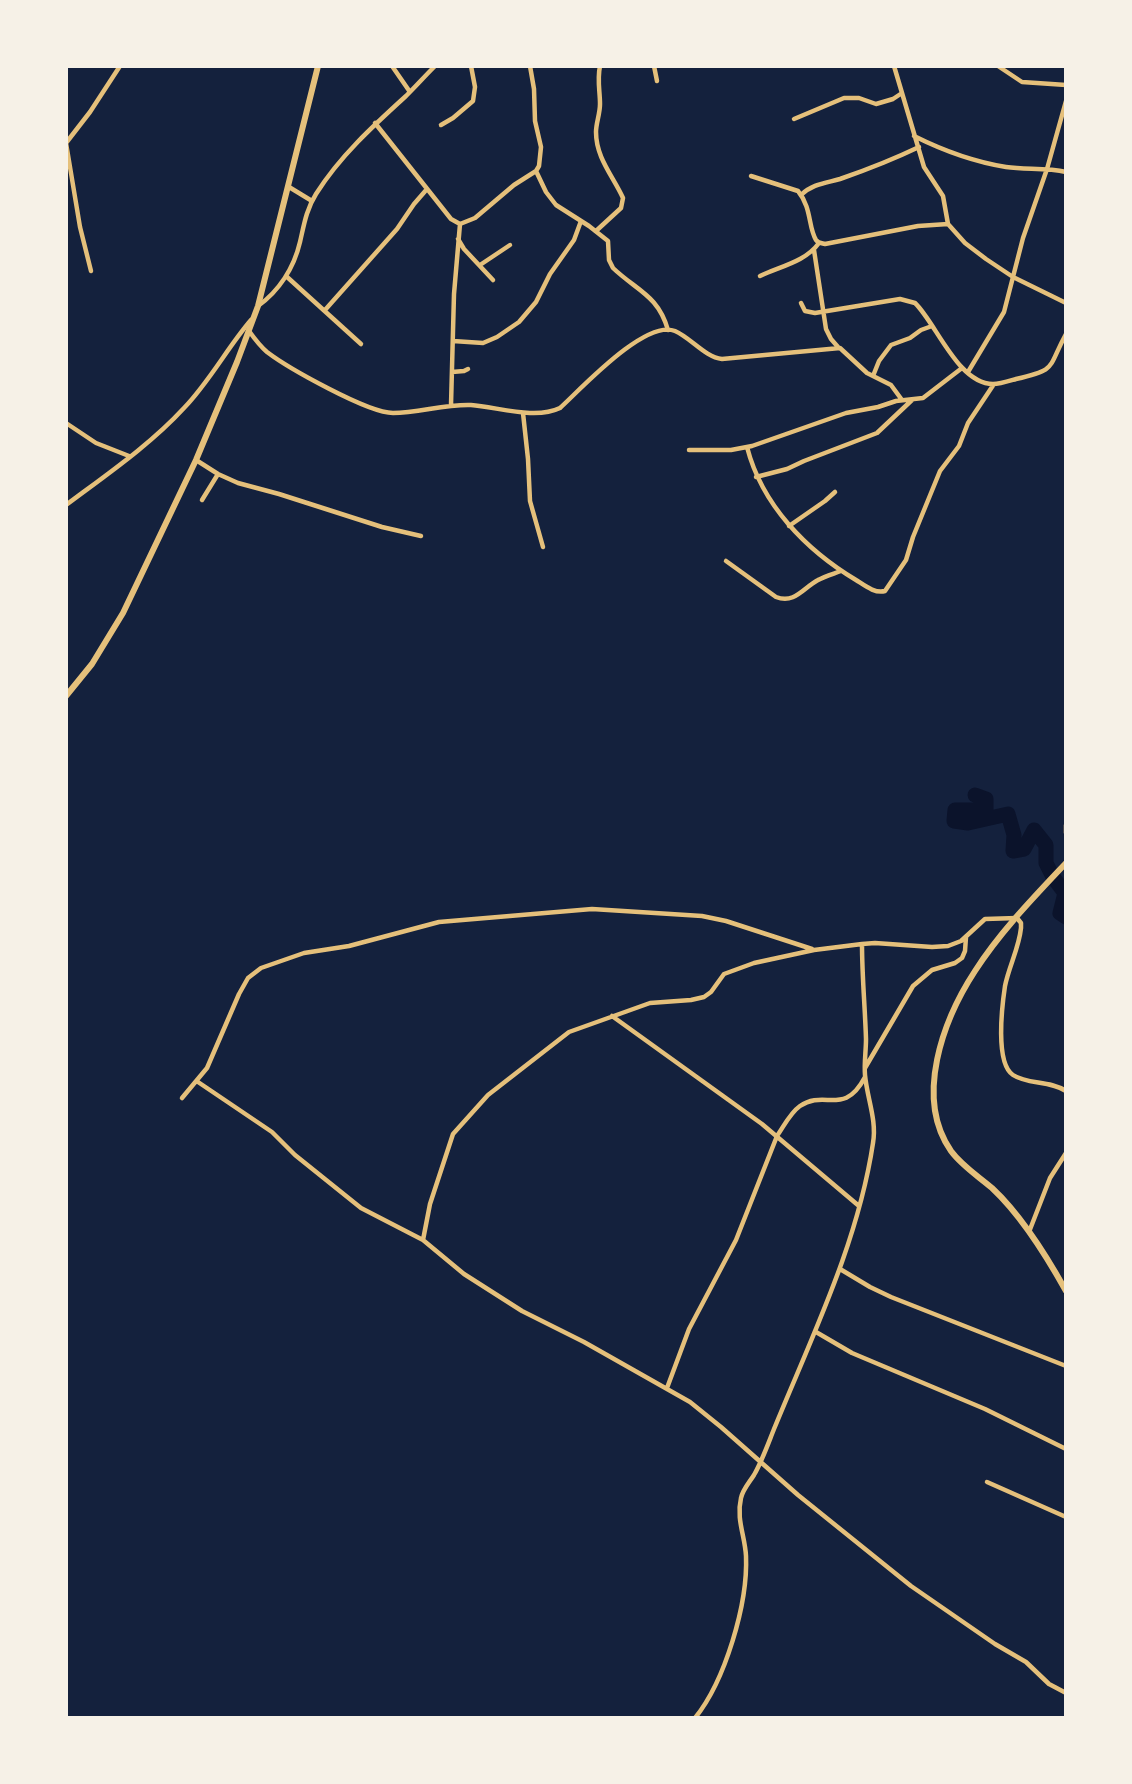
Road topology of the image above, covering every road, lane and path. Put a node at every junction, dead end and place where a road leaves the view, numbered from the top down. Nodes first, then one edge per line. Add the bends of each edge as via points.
1 (120, 66) edge
2 (318, 66) edge
3 (392, 66) edge
4 (435, 66) edge
5 (471, 66) edge
6 (530, 66) edge
7 (600, 66) edge
8 (654, 66) edge
9 (894, 66) edge
10 (998, 66) edge
11 (657, 81) dead end
12 (1066, 86) edge
13 (410, 92) junction
14 (902, 93) junction
15 (1066, 101) edge
16 (795, 119) dead end
17 (375, 123) junction
18 (441, 125) dead end
19 (914, 135) junction
20 (919, 147) junction
21 (1047, 169) junction
22 (536, 171) junction
23 (1066, 172) edge
24 (751, 176) dead end
25 (289, 187) junction
26 (427, 189) junction
27 (801, 195) junction
28 (312, 201) junction
29 (581, 221) junction
30 (460, 224) junction
31 (948, 224) junction
32 (596, 231) junction
33 (458, 239) junction
34 (819, 243) junction
35 (510, 245) dead end
36 (814, 250) junction
37 (480, 265) junction
38 (91, 271) dead end
39 (286, 276) junction
40 (760, 276) dead end
41 (1013, 277) junction
42 (493, 280) dead end
43 (801, 303) dead end
44 (1066, 303) edge
45 (258, 306) junction
46 (326, 310) junction
47 (824, 312) junction
48 (254, 317) junction
49 (932, 326) junction
50 (668, 330) junction
51 (249, 331) junction
52 (1066, 334) edge
53 (453, 341) junction
54 (361, 344) dead end
55 (839, 348) junction
56 (962, 368) junction
57 (468, 369) dead end
58 (452, 372) junction
59 (968, 372) junction
60 (873, 376) junction
61 (994, 384) junction
62 (902, 400) junction
63 (913, 400) junction
64 (451, 405) junction
65 (523, 413) junction
66 (66, 423) edge
67 (747, 447) junction
68 (688, 450) dead end
69 (129, 456) junction
70 (196, 460) junction
71 (218, 474) junction
72 (756, 477) junction
73 (835, 492) dead end
74 (202, 500) dead end
75 (66, 505) edge
76 (789, 526) junction
77 (422, 536) dead end
78 (543, 547) dead end
79 (726, 561) dead end
80 (841, 571) junction
81 (66, 696) edge
82 (1066, 825) edge
83 (1066, 833) edge
84 (1066, 863) edge
85 (1017, 918) junction
86 (966, 937) junction
87 (862, 944) junction
88 (814, 950) junction
89 (612, 1016) junction
90 (866, 1068) junction
91 (866, 1076) junction
92 (198, 1082) junction
93 (1066, 1091) edge
94 (182, 1098) dead end
95 (777, 1136) junction
96 (1066, 1153) edge
97 (859, 1206) junction
98 (1029, 1232) junction
99 (423, 1240) junction
100 (840, 1269) junction
101 (1066, 1291) edge
102 (816, 1332) junction
103 (1066, 1366) edge
104 (667, 1388) junction
105 (1066, 1449) edge
106 (759, 1460) junction
107 (987, 1482) dead end
108 (1066, 1516) edge
109 (1066, 1693) edge
110 (695, 1718) edge

1 - 38 street via 66,143
2 - 25 street
3 - 13 street
4 - 13 street
5 - 18 street via 473,101
6 - 22 street via 541,147 541,162
7 - 32 street via 597,145 623,198 621,208
8 - 11 street
9 - 14 street
10 - 12 street via 1022,82
13 - 17 street
14 - 16 street via 876,104 844,98
14 - 19 street
15 - 21 street
17 - 26 street
17 - 28 street via 338,164
19 - 20 street
19 - 21 street via 992,164
20 - 27 street via 820,183
20 - 31 street via 924,167 943,196
21 - 23 street
21 - 41 street
22 - 29 street via 556,205
22 - 30 street via 483,213
24 - 27 street via 794,189
25 - 28 street
25 - 45 street
26 - 30 street via 451,219
26 - 46 street
27 - 34 street
28 - 39 street via 298,251
29 - 32 street
29 - 53 street via 574,240 536,302 519,322 483,343
30 - 33 street
31 - 34 street
31 - 41 street via 964,243
32 - 50 street via 608,241 613,268 658,306
33 - 37 street
33 - 53 street
34 - 36 street
35 - 37 street
36 - 40 street
36 - 47 street
37 - 42 street
39 - 45 street
39 - 46 street
41 - 44 street
41 - 59 street via 1004,312
43 - 47 street via 807,312
45 - 48 street
46 - 54 street
47 - 49 street via 909,301 920,308
47 - 55 street via 827,332
48 - 51 street
48 - 69 street via 185,408
49 - 56 street
49 - 60 street via 891,345
50 - 55 street via 722,359
50 - 65 street via 649,335 609,361 560,408
51 - 64 street via 264,350 293,368 378,410 394,413
51 - 70 street
52 - 61 street via 1048,369
53 - 58 street
55 - 60 street
56 - 59 street
56 - 63 street via 930,393
57 - 58 street
58 - 64 street
59 - 61 street
60 - 62 street via 891,385
61 - 80 street via 940,471 906,560 885,591 870,588
62 - 63 street
62 - 67 street via 846,413
63 - 72 street via 877,433 793,467
64 - 65 street
65 - 78 street via 530,501
66 - 69 street via 104,447
67 - 68 street
67 - 72 street
69 - 75 street
70 - 71 street
70 - 81 street via 123,613 92,664
71 - 74 street
71 - 77 street
72 - 76 street
73 - 76 street
76 - 80 street
79 - 80 street via 776,597 786,599
82 - 83 street
84 - 85 street
85 - 86 street via 985,919
85 - 93 street via 1022,928 1005,986 1000,1046 1003,1058 1014,1076 1053,1084
85 - 98 street via 985,956 965,988 942,1040 933,1091 939,1126 951,1150 1008,1204
86 - 87 street via 942,947
86 - 90 street via 962,958 932,970 913,986
87 - 88 street
87 - 90 street
88 - 89 street via 734,968 699,999 650,1003
88 - 92 street via 702,916 592,909 440,922 349,946 304,953 255,971 239,994
89 - 95 street
89 - 99 street via 560,1037 469,1114 453,1134 430,1204
90 - 91 street
91 - 95 street via 848,1098 813,1101 799,1107
91 - 97 street via 874,1140
92 - 94 street
92 - 99 street via 272,1132 361,1208
95 - 97 street
95 - 104 street via 736,1240 689,1329
96 - 98 street via 1050,1178
97 - 100 street
98 - 101 street
99 - 104 street via 450,1265 522,1311
100 - 102 street
100 - 103 street via 891,1297
102 - 105 street via 852,1353 985,1409
102 - 106 street
104 - 106 street via 700,1410
106 - 109 street via 933,1602
106 - 110 street via 740,1505 746,1573 740,1613 713,1689
107 - 108 street

